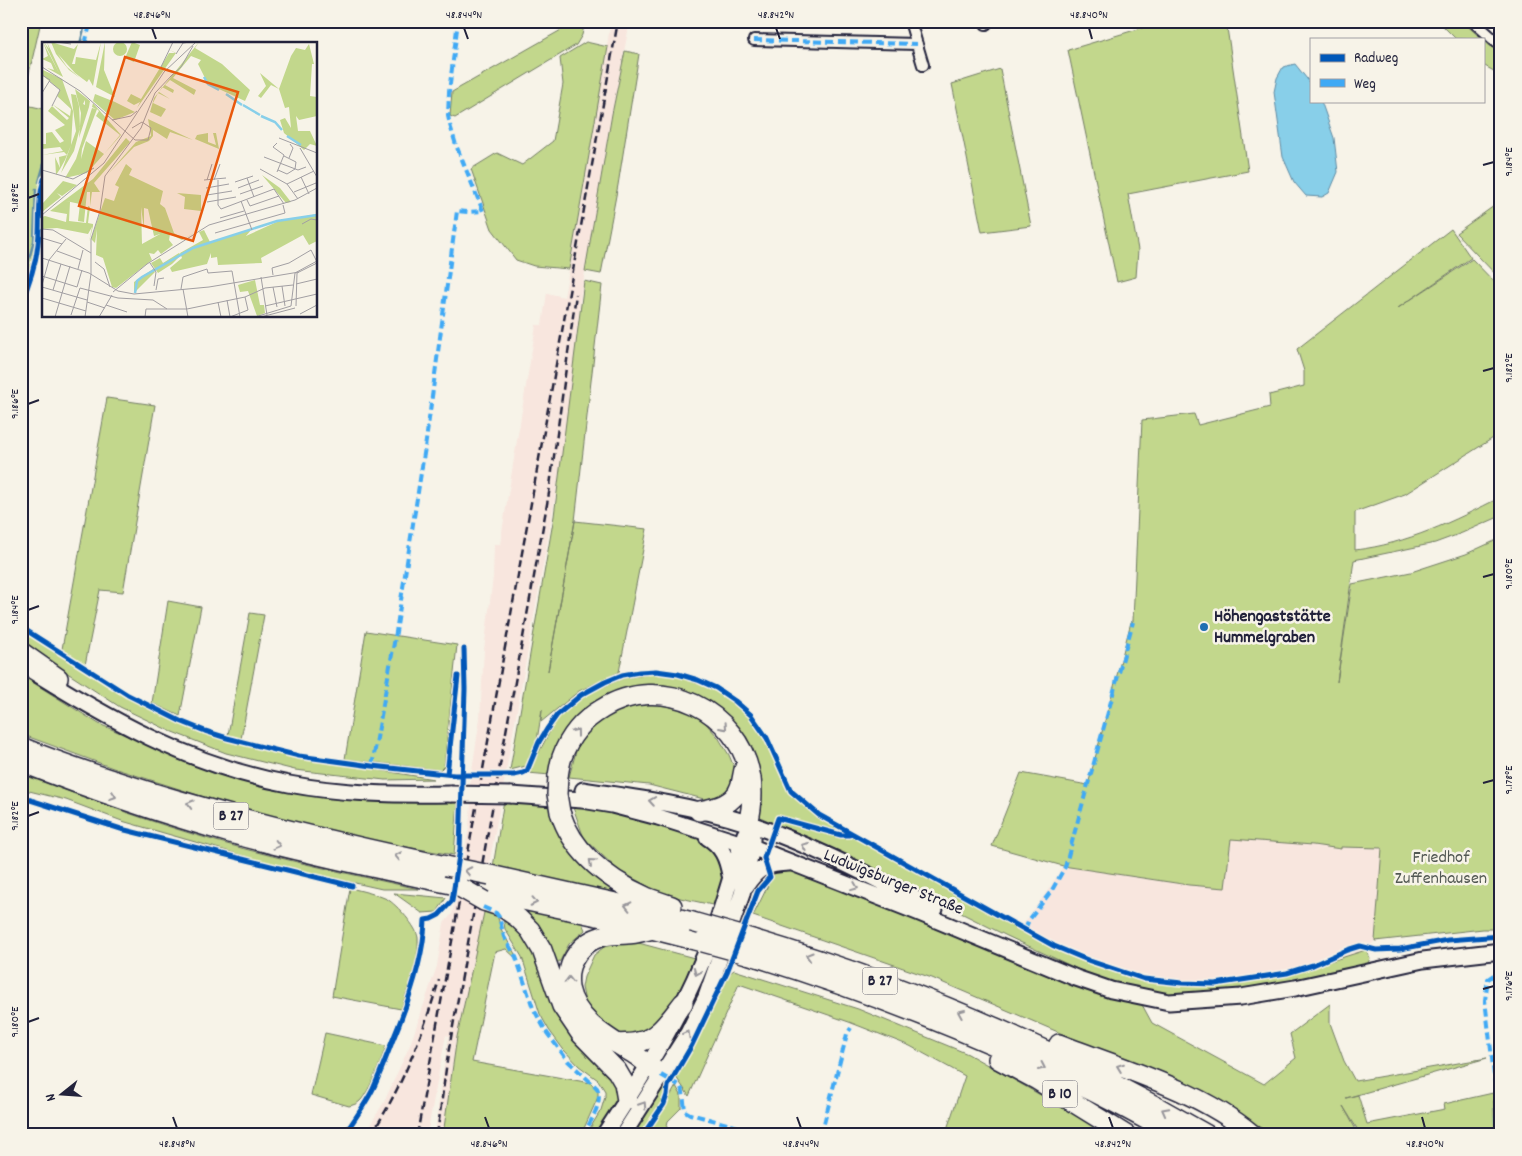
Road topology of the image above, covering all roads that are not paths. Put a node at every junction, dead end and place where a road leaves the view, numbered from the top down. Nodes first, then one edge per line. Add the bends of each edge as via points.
1 (910, 21) edge
2 (1472, 21) edge
3 (754, 40) dead end
4 (917, 44) junction
5 (1501, 46) edge
6 (923, 65) dead end
7 (21, 652) edge
8 (21, 660) edge
9 (21, 664) edge
10 (58, 678) junction
11 (21, 747) edge
12 (21, 762) edge
13 (747, 764) junction
14 (21, 770) edge
15 (68, 780) junction
16 (451, 790) junction
17 (512, 790) junction
18 (699, 811) junction
19 (748, 824) junction
20 (698, 829) junction
21 (747, 845) junction
22 (793, 863) junction
23 (731, 877) junction
24 (448, 878) junction
25 (487, 889) junction
26 (742, 894) junction
27 (653, 929) junction
28 (689, 930) junction
29 (749, 947) junction
30 (1501, 951) edge
31 (1048, 966) junction
32 (683, 1003) junction
33 (571, 1020) junction
34 (966, 1033) junction
35 (617, 1044) junction
36 (1035, 1045) junction
37 (651, 1070) junction
38 (627, 1100) junction
39 (604, 1135) edge
40 (623, 1135) edge
41 (1126, 1135) edge
42 (1173, 1135) edge
43 (1207, 1135) edge
44 (1253, 1135) edge

1 - 4 street
2 - 5 street
3 - 4 street
4 - 6 street
7 - 10 highway
8 - 10 main road
9 - 16 main road via 154,741 250,776 335,791 385,795
10 - 16 main road via 123,719 158,736 234,764 284,776 346,784
24 -> 11 highway, B 27 via 119,782
12 - 15 highway, B 27
13 - 18 highway via 738,794 720,807
13 - 19 highway, B 27 via 752,798
28 -> 13 highway, B 27, bridge via 671,906 628,888 594,864 571,838 560,812 558,776 562,758 568,742 592,715 631,696 648,694 679,698 706,710 727,729
14 - 15 highway, B 27 via 49,780
15 -> 24 highway, B 27 via 230,833 314,854
16 - 17 main road
18 -> 17 main road, Ludwigsburger Straße via 662,802 577,790
17 - 20 main road, Ludwigsburger Straße via 612,805
18 - 19 main road, Ludwigsburger Straße
19 - 21 main road
31 -> 19 main road, Ludwigsburger Straße via 813,849
20 - 21 main road, Ludwigsburger Straße
20 - 23 main road via 723,852
21 - 22 main road, Ludwigsburger Straße
21 - 23 main road
21 - 26 main road
22 - 26 main road via 760,869
22 -> 31 main road, Ludwigsburger Straße
23 -> 32 main road via 713,934
24 - 25 highway, B 27, bridge
25 -> 27 highway, B 27
28 -> 25 highway, B 27 via 620,904
25 - 33 highway, B 27 via 502,907 530,930 542,950 562,1006
37 -> 26 main road via 688,1033 706,997
27 - 28 highway, B 27
35 -> 27 highway, B 27 via 576,1008 569,986 571,965 582,948 600,937
28 - 29 highway, B 27, bridge
29 - 34 highway, B 27
36 -> 29 highway, B 27 via 875,979 814,958
30 - 31 main road, Ludwigsburger Straße via 1423,960 1240,997 1169,1002 1111,990
32 - 35 highway via 652,1037
32 - 37 main road
33 - 37 highway, B 27 via 631,1066
33 - 38 highway, B 27 via 616,1071 624,1083
34 - 41 highway, B 10 via 992,1056
34 -> 42 highway, B 27 via 1099,1094
35 - 37 highway, B 27
43 -> 36 highway, B 27
44 -> 36 highway, B 27 via 1231,1118 1162,1083 1058,1043
37 - 38 main road
40 -> 37 main road
38 - 39 main road

